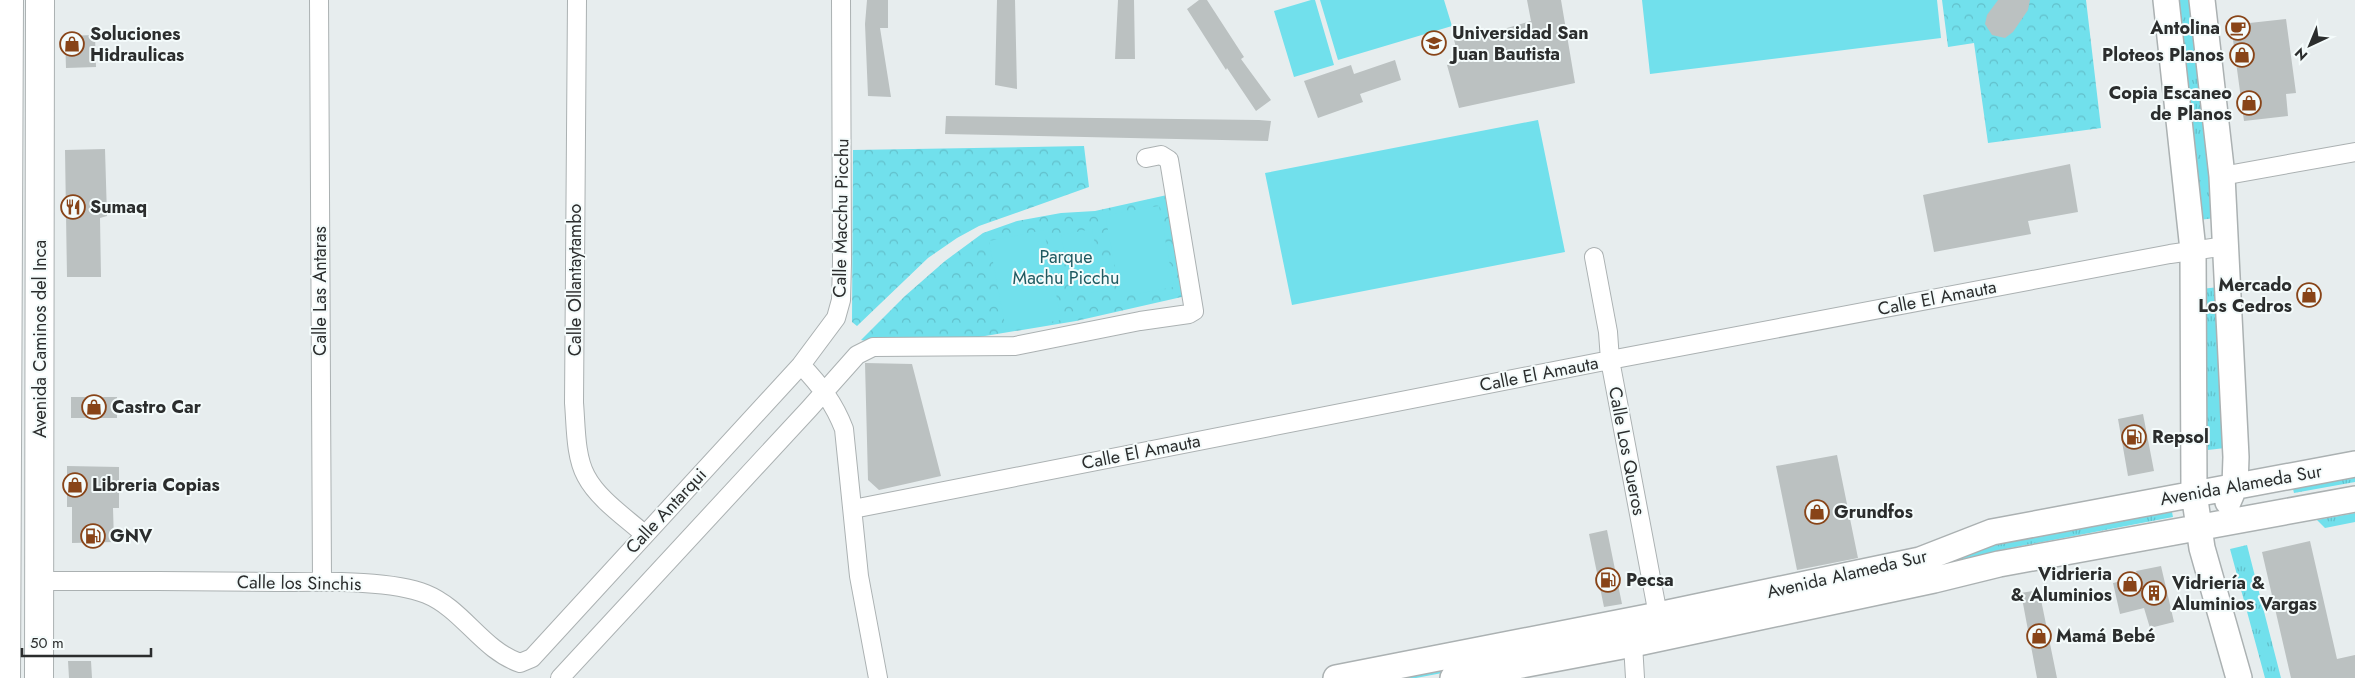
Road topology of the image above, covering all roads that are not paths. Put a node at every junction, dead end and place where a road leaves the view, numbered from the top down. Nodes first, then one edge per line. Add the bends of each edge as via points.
1 (9, 0) edge
2 (40, 0) edge
3 (319, 0) edge
4 (577, 0) edge
5 (841, 0) edge
6 (2166, 0) edge
7 (2202, 0) edge
8 (2355, 152) edge
9 (1146, 158) dead end
10 (2222, 176) junction
11 (2226, 246) junction
12 (2193, 250) junction
13 (1594, 257) dead end
14 (4, 301) edge
15 (40, 301) junction
16 (1610, 360) junction
17 (801, 365) junction
18 (824, 390) junction
19 (2355, 464) edge
20 (2235, 486) junction
21 (2194, 493) junction
22 (2355, 498) edge
23 (853, 508) junction
24 (2198, 528) junction
25 (644, 534) junction
26 (40, 581) junction
27 (322, 582) junction
28 (1658, 615) junction
29 (1633, 644) junction
30 (532, 658) joint
31 (6, 678) edge
32 (39, 678) edge
33 (560, 678) edge
34 (878, 678) edge
35 (1337, 678) edge
36 (1452, 678) edge
37 (1635, 678) edge
38 (2238, 678) edge

1 - 14 main road, Avenida Caminos del Inca
2 - 15 main road, Avenida Caminos del Inca
3 - 27 street, Calle Las Antaras
4 - 25 street, Calle Ollantaytambo via 574,403 580,459 586,476 600,495
5 - 17 street, Calle Macchu Picchu via 841,300 836,318
6 - 12 main road
7 - 10 main road
8 - 10 street
9 - 18 street via 1161,156 1169,160 1194,311 1015,346 873,347 857,355
10 - 11 main road
11 - 12 street, Calle El Amauta
11 - 20 main road
12 - 16 street, Calle El Amauta
12 - 21 main road
13 - 16 street, Calle Los Queros
14 - 15 street
14 - 31 main road, Avenida Caminos del Inca
15 - 26 main road, Avenida Caminos del Inca
16 - 23 street, Calle El Amauta
16 - 28 street, Calle Los Queros
17 - 18 street
17 - 25 street, Calle Antarqui
18 - 23 street via 844,429
18 - 33 street
19 - 20 main road, Avenida Alameda Sur
20 - 21 main road, Avenida Alameda Sur
20 - 24 main road via 2227,503
21 - 24 main road
21 - 28 main road, Avenida Alameda Sur via 1992,532 1920,560
22 - 24 main road, Avenida Alameda Sur
23 - 34 street via 859,576
24 - 29 main road, Avenida Alameda Sur via 1999,564
24 - 38 main road
25 - 30 street, Calle Antarqui
26 - 27 street, Calle los Sinchis
26 - 32 main road, Avenida Caminos del Inca
27 - 30 street, Calle los Sinchis via 400,586 426,594 448,606 505,658 520,663
28 - 35 main road, Avenida Alameda Sur
29 - 36 main road, Avenida Alameda Sur
29 - 37 street

